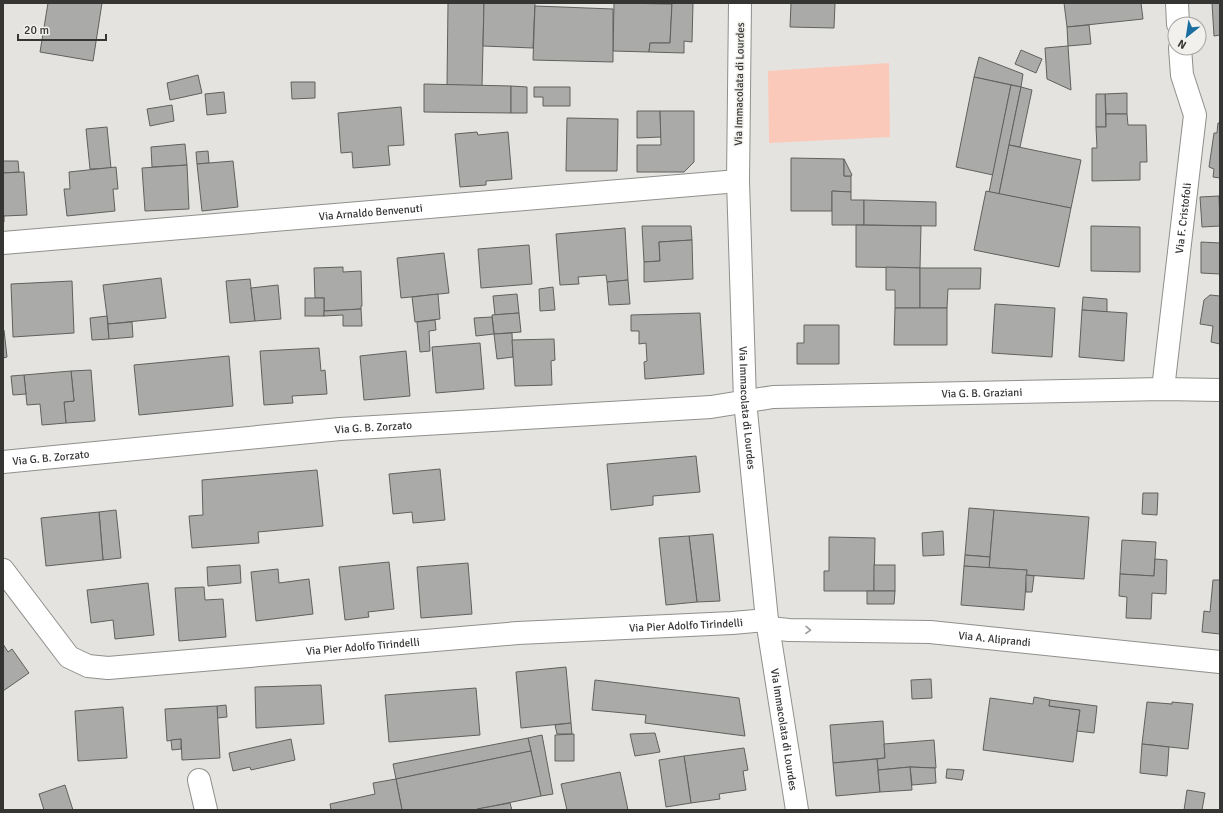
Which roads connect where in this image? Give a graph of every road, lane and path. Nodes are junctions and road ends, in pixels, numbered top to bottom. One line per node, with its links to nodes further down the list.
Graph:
1 (740, 3): 5 (street, Via Immacolata di Lourdes)
2 (1177, 3): 3 (street)
3 (1178, 16)
4 (1181, 56): 7 (street, Via F. Cristofoli)
5 (738, 181): 6 (street, Via Arnaldo Benvenuti); 9 (street, Via Immacolata di Lourdes)
6 (3, 243)
7 (1163, 389): 8 (street, Via G. B. Graziani); 9 (street, Via G. B. Graziani)
8 (1220, 390)
9 (745, 401): 10 (street, Via G. B. Zorzato); 12 (street, Via Immacolata di Lourdes)
10 (3, 462)
11 (3, 570): 12 (street, Via Pier Adolfo Tirindelli)
12 (768, 624): 13 (street, Via A. Aliprandi, one-way to 13); 16 (street, Via Immacolata di Lourdes)
13 (1220, 662)
14 (199, 780): 15 (street)
15 (206, 810)
16 (797, 810)

